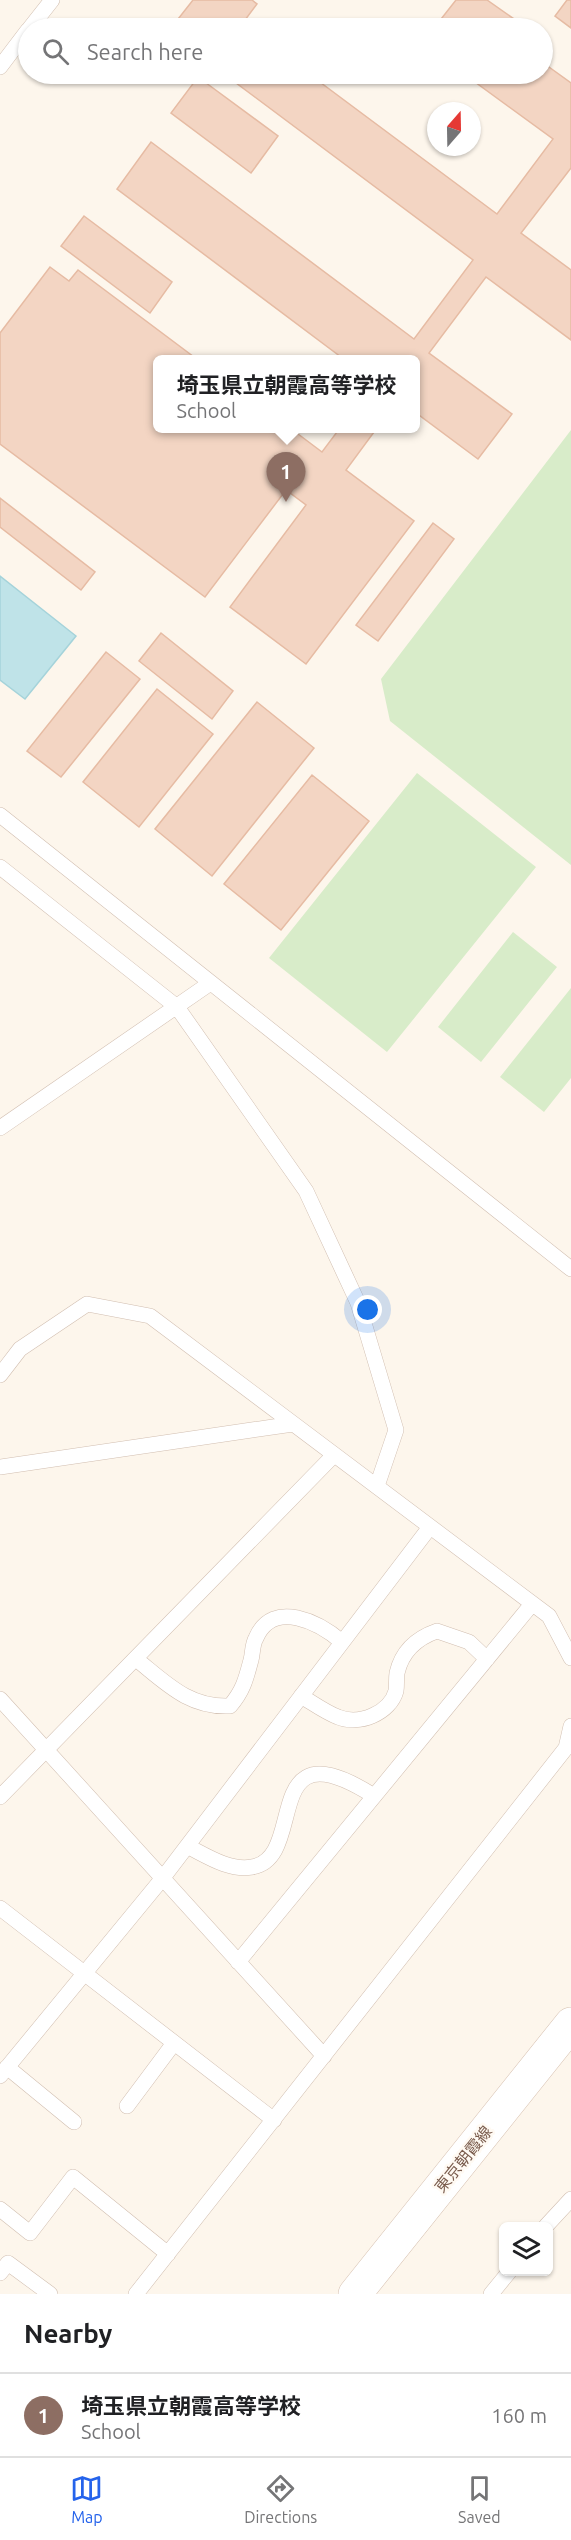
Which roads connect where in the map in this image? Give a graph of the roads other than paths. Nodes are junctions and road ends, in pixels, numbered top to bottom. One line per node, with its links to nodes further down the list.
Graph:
1 (52, 0): 2 (lane)
2 (38, 18)
3 (18, 43): 4 (lane)
4 (0, 67)
5 (0, 815): 7 (lane)
6 (0, 867): 8 (lane)
7 (209, 984): 8 (lane); 10 (lane)
8 (177, 1007): 9 (lane); 15 (lane)
9 (0, 1128)
10 (571, 1269)
11 (0, 1375): 12 (lane)
12 (293, 1424): 13 (lane); 14 (lane)
13 (334, 1455): 15 (lane); 20 (lane)
14 (0, 1467)
15 (377, 1486): 16 (lane)
16 (430, 1527): 17 (lane); 18 (lane)
17 (532, 1604): 19 (lane); 21 (lane)
18 (342, 1642): 20 (lane); 22 (lane)
19 (571, 1658)
20 (136, 1659): 25 (lane)
21 (487, 1659): 22 (lane); 26 (lane)
22 (301, 1696): 28 (lane)
23 (0, 1699): 25 (lane)
24 (571, 1726): 35 (lane)
25 (46, 1750): 27 (lane); 29 (lane)
26 (374, 1796): 28 (lane); 31 (lane)
27 (0, 1797)
28 (187, 1846): 29 (lane)
29 (162, 1879): 31 (lane); 32 (lane)
30 (0, 1908): 32 (lane)
31 (238, 1962): 35 (lane)
32 (82, 1972): 34 (lane); 36 (lane)
33 (571, 2024): 48 (main road, 東京朝霞線)
34 (174, 2043): 37 (lane); 38 (lane)
35 (324, 2056): 38 (lane)
36 (4, 2066): 39 (lane)
37 (127, 2106)
38 (274, 2120): 43 (lane)
39 (75, 2122)
40 (571, 2199): 42 (lane)
41 (0, 2209): 43 (lane)
42 (550, 2222)
43 (168, 2254): 47 (lane)
44 (0, 2273): 46 (lane)
45 (506, 2276): 49 (lane)
46 (50, 2294)
47 (136, 2294)
48 (355, 2294)
49 (491, 2294)

